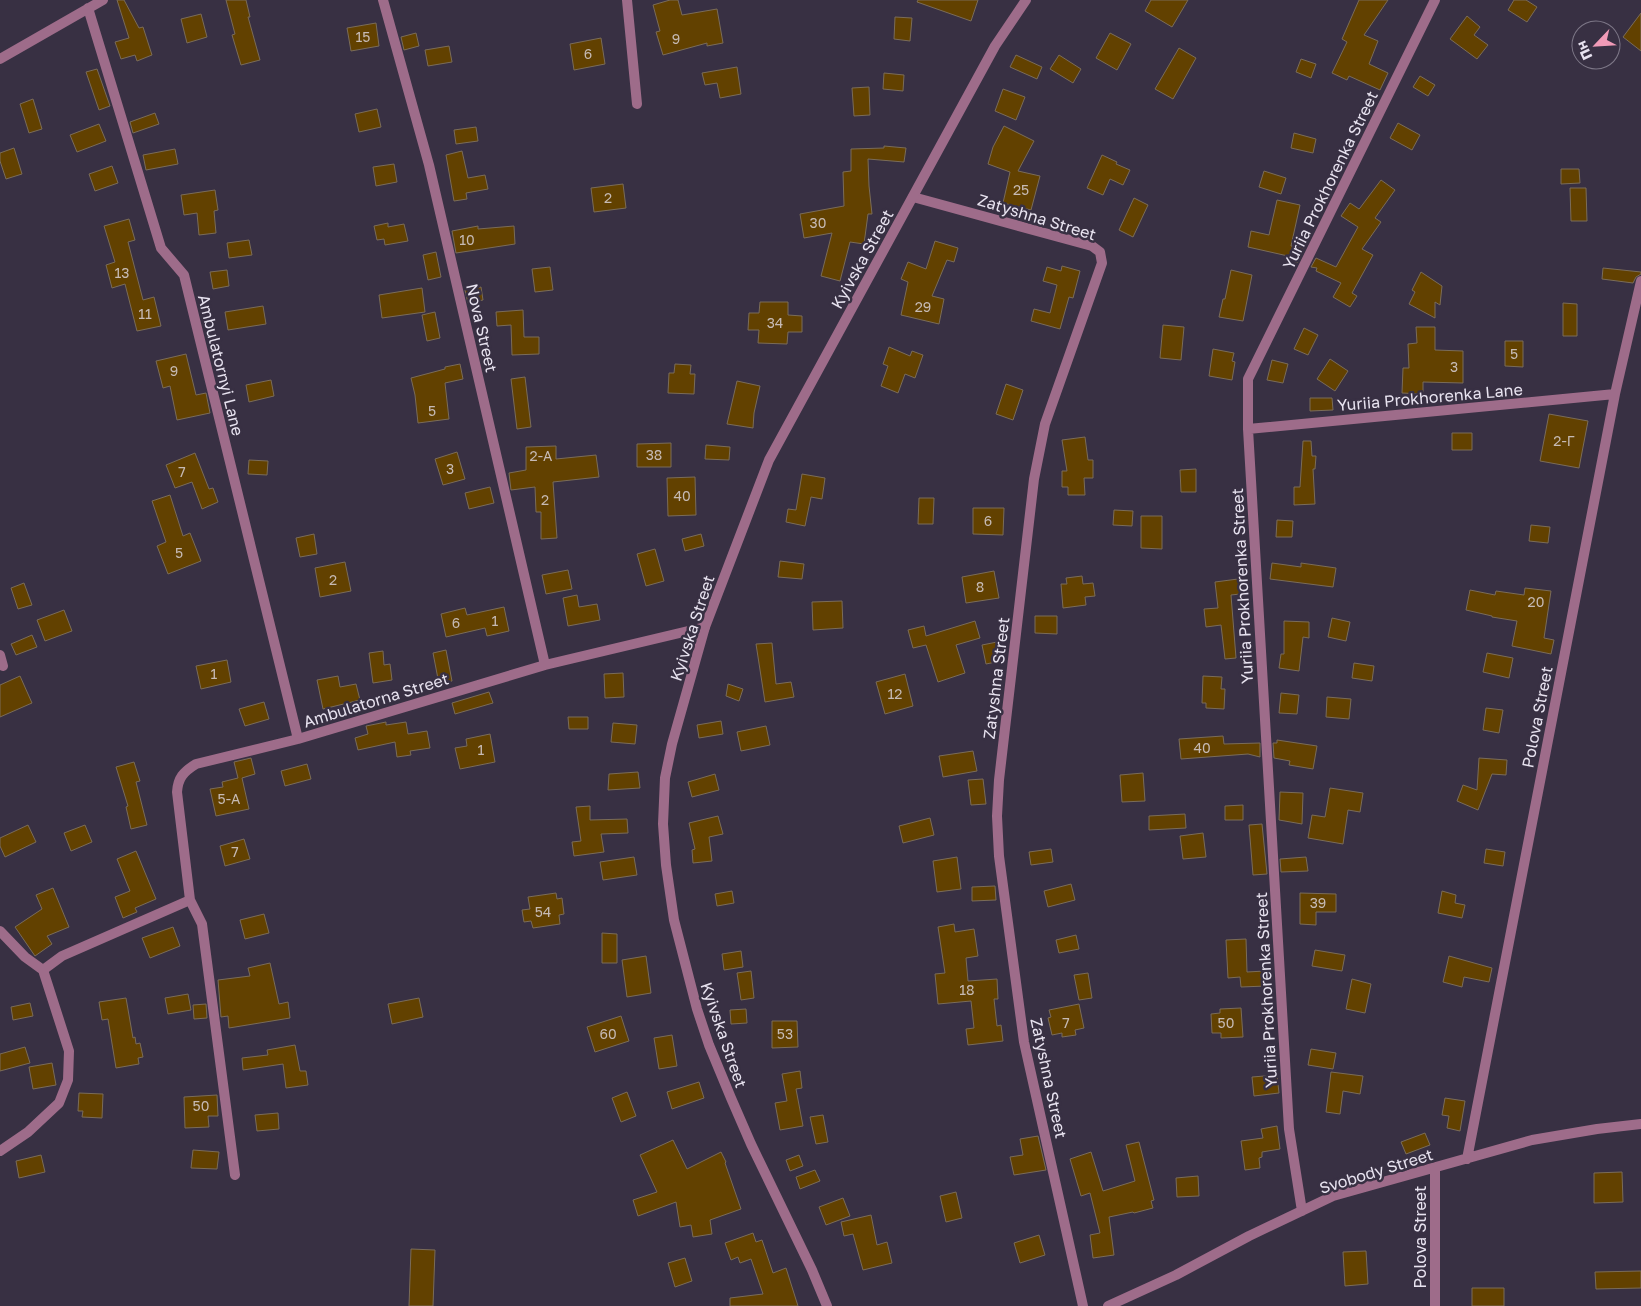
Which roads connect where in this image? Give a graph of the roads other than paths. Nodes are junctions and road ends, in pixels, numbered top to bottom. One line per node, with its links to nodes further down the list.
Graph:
1 (103, 0): 6 (street)
2 (383, 0): 14 (street, Nova Street)
3 (627, 0): 8 (street)
4 (1026, 0): 9 (street, Kyivska Street)
5 (1435, 0): 12 (street, Yuriia Prokhorenka Street)
6 (88, 8): 7 (street); 15 (street, Ambulatornyi Lane)
7 (0, 59)
8 (637, 104)
9 (913, 197): 13 (street, Kyivska Street); 26 (street, Zatyshna Street)
10 (1641, 281): 11 (street, Polova Street)
11 (1614, 394): 12 (street, Yuriia Prokhorenka Lane); 21 (street, Polova Street)
12 (1248, 429): 24 (street, Yuriia Prokhorenka Street)
13 (705, 627): 14 (street, Ambulatorna Street); 25 (street, Kyivska Street)
14 (545, 665): 15 (street, Ambulatorna Street)
15 (298, 739): 16 (street, Ambulatorna Street)
16 (190, 900): 18 (street); 23 (street, Ambulatorna Street)
17 (0, 931): 18 (street)
18 (43, 970): 20 (street)
19 (1641, 1124): 21 (street, Svobody Street)
20 (0, 1151)
21 (1467, 1159): 22 (street, Svobody Street)
22 (1435, 1168): 24 (street, Svobody Street); 28 (street, Polova Street)
23 (235, 1175)
24 (1302, 1211): 27 (street, Svobody Street)
25 (827, 1306)
26 (1084, 1306)
27 (1108, 1306)
28 (1434, 1306)

